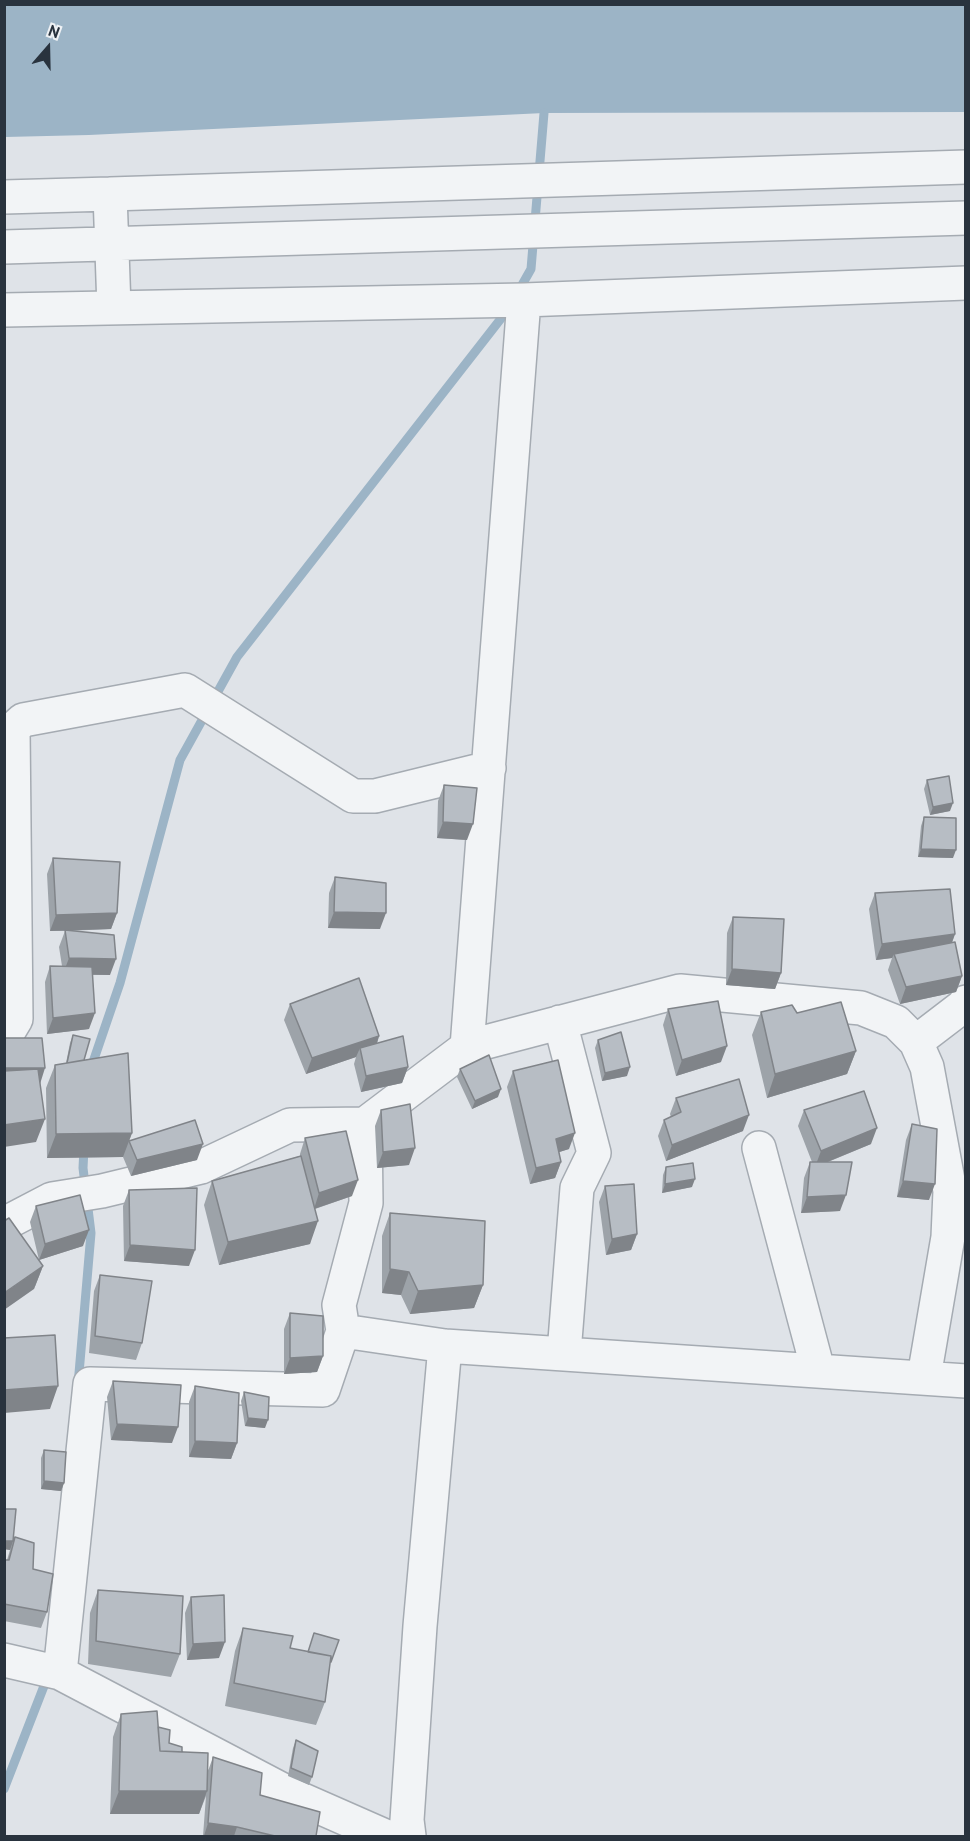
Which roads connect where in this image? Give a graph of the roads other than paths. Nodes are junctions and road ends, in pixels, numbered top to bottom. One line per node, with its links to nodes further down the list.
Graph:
1 (966, 167): 2 (street)
2 (110, 194): 3 (street); 5 (street)
3 (4, 197)
4 (966, 218): 5 (street)
5 (112, 243): 6 (street); 9 (street)
6 (4, 247)
7 (966, 283): 8 (street)
8 (524, 300): 9 (street); 11 (street)
9 (114, 308): 10 (street)
10 (4, 310)
11 (489, 768): 14 (street); 16 (street)
12 (966, 1002): 15 (street)
13 (560, 1022): 15 (street); 16 (street); 22 (street)
14 (4, 1039)
15 (916, 1042): 24 (street)
16 (467, 1047): 17 (street)
17 (365, 1124): 19 (street); 20 (street)
18 (759, 1148): 23 (street)
19 (4, 1224)
20 (343, 1331): 21 (street); 27 (street)
21 (445, 1346): 22 (street); 29 (street)
22 (564, 1353): 23 (street)
23 (818, 1370): 24 (street)
24 (924, 1377): 25 (street)
25 (966, 1381)
26 (4, 1660): 27 (street)
27 (60, 1673): 28 (street)
28 (385, 1836)
29 (409, 1836)

